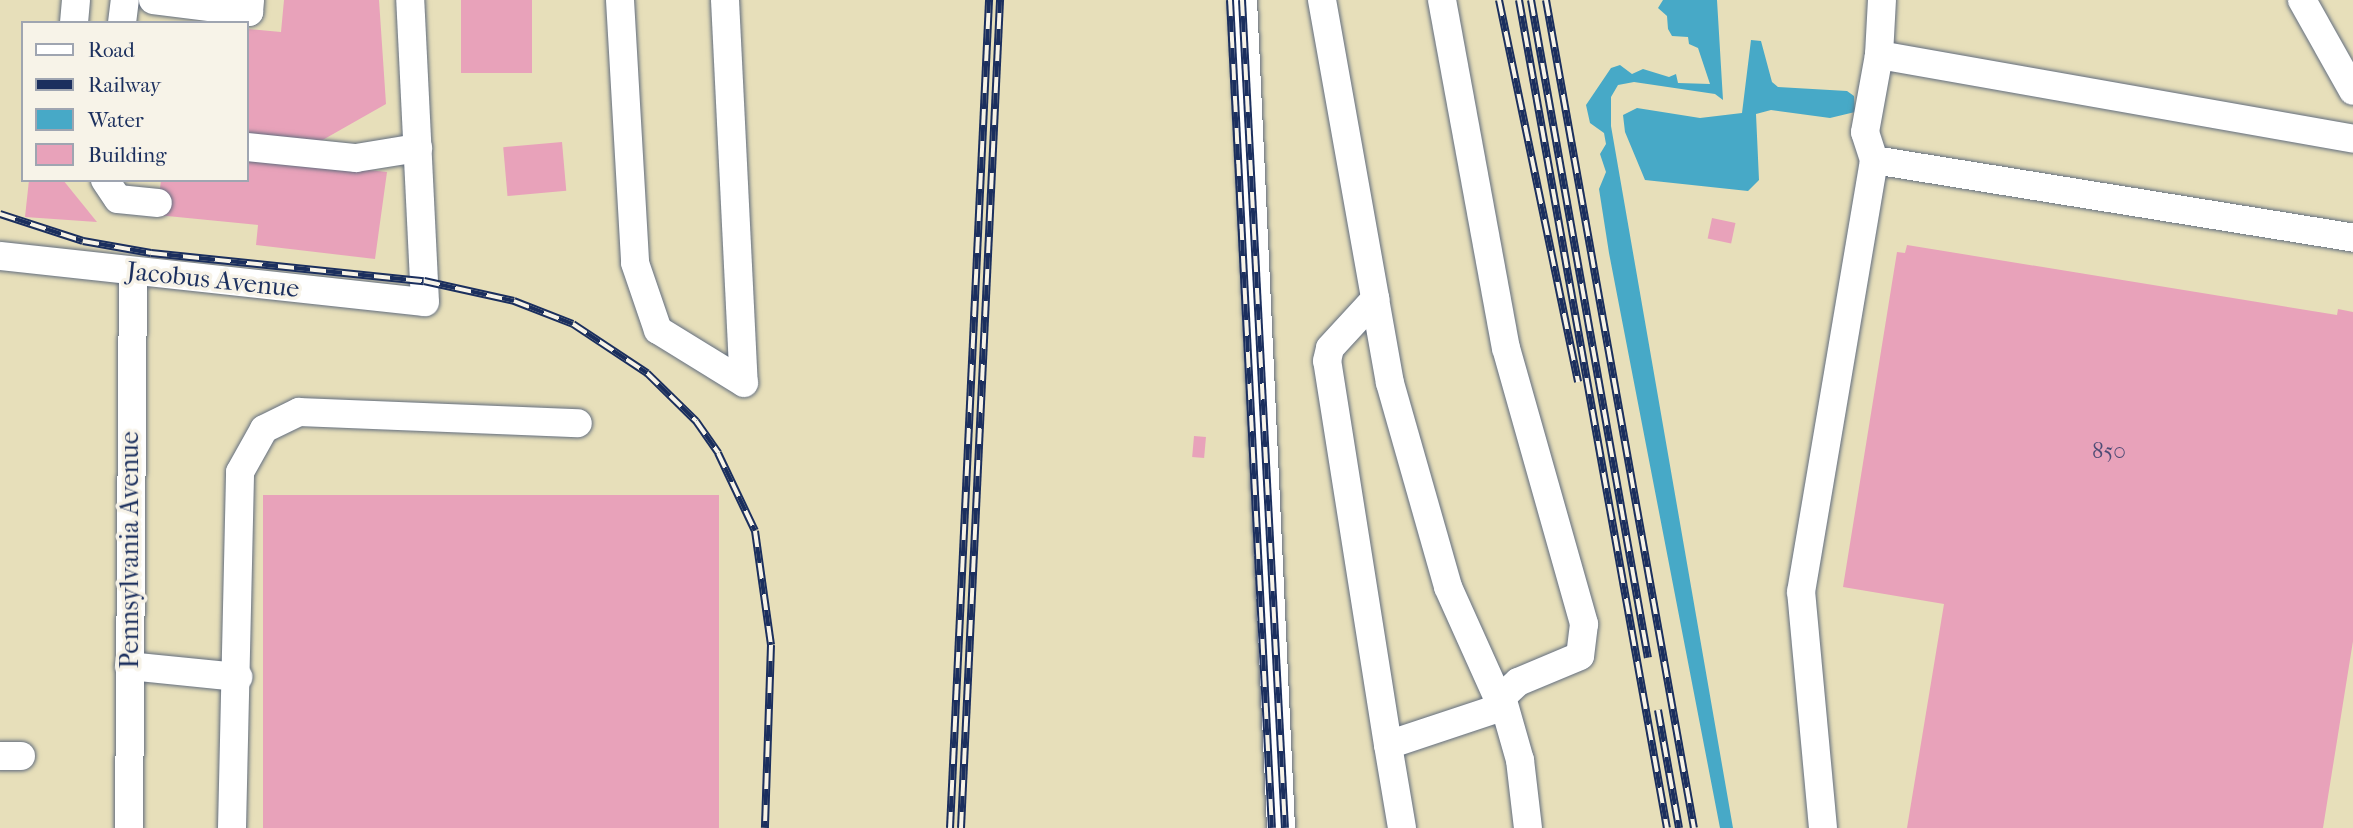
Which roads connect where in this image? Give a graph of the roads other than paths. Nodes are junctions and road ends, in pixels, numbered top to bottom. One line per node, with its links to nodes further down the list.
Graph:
1 (76, 0): 13 (street)
2 (125, 0): 14 (street)
3 (153, 0): 4 (street)
4 (250, 0)
5 (410, 0): 19 (street)
6 (620, 0): 7 (street)
7 (725, 0)
8 (1243, 0): 34 (street)
9 (1322, 0): 26 (street)
10 (1442, 0): 30 (street)
11 (1882, 0): 15 (street)
12 (2302, 0): 16 (street)
13 (74, 21)
14 (122, 21)
15 (1879, 55): 17 (street); 20 (street)
16 (2353, 91)
17 (2353, 139)
18 (248, 147): 19 (street)
19 (418, 148): 25 (street, Jacobus Avenue)
20 (1874, 160): 23 (street); 37 (street)
21 (106, 182): 22 (street)
22 (158, 203)
23 (2353, 238)
24 (0, 256): 25 (street, Jacobus Avenue)
25 (133, 272): 28 (street, Pennsylvania Avenue)
26 (1375, 299): 30 (street); 31 (street)
27 (578, 422): 29 (street)
28 (129, 666): 29 (street); 32 (street, Pennsylvania Avenue)
29 (238, 677): 33 (street)
30 (1502, 707): 31 (street); 36 (street)
31 (1388, 745): 35 (street)
32 (129, 828)
33 (232, 828)
34 (1281, 828)
35 (1402, 828)
36 (1528, 828)
37 (1823, 828)

